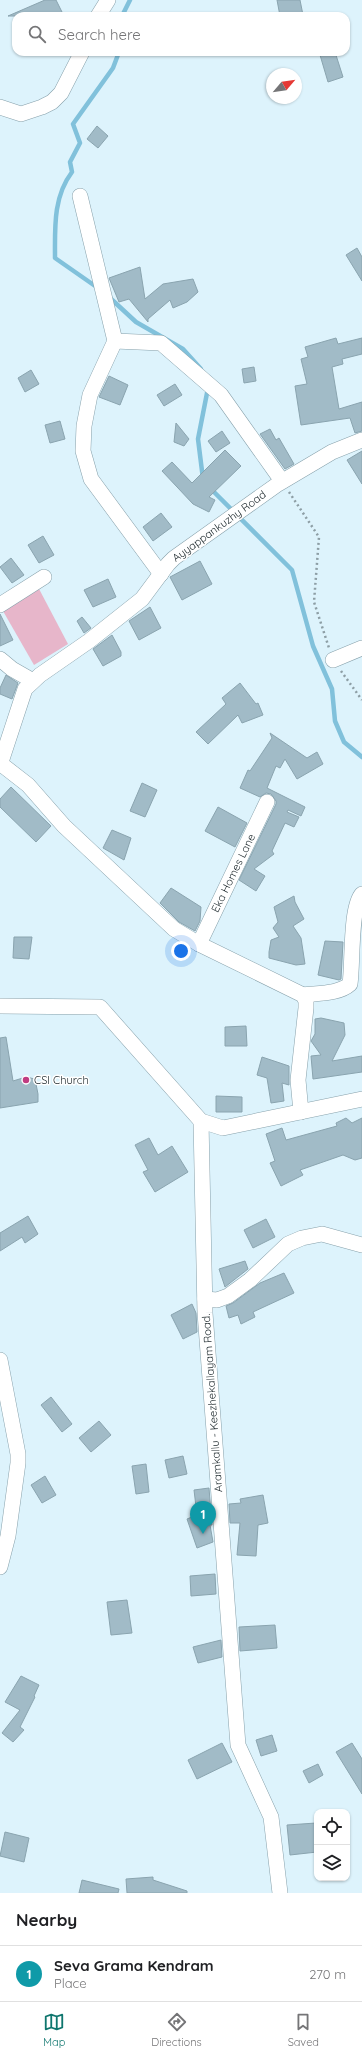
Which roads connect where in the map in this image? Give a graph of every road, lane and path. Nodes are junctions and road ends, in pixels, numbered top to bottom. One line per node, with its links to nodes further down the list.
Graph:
1 (108, 0): 2 (street)
2 (100, 12)
3 (80, 56): 4 (street)
4 (0, 108)
5 (80, 196): 6 (street)
6 (114, 341): 8 (street); 9 (street)
7 (362, 440): 8 (street, Ayyappankuzhy Road)
8 (280, 483): 9 (street, Ayyappankuzhy Road); 12 (path)
9 (161, 574): 16 (street, Ayyappankuzhy Road)
10 (44, 577): 11 (street)
11 (0, 605)
12 (315, 610)
13 (362, 648): 15 (street)
14 (0, 659): 16 (street)
15 (333, 660)
16 (33, 681): 17 (street, Ayyappankuzhy Road)
17 (0, 764): 20 (street)
18 (267, 802): 20 (street, Eka Homes Lane)
19 (362, 894): 21 (street)
20 (199, 944): 21 (street)
21 (303, 995): 24 (street)
22 (0, 1006): 25 (street)
23 (362, 1099): 24 (street)
24 (301, 1112): 25 (street)
25 (200, 1121): 27 (street, Aramkallu - Keezhekallayam Road.)
26 (362, 1245): 27 (street)
27 (205, 1299): 30 (street, Aramkallu - Keezhekallayam Road.)
28 (0, 1360): 29 (street)
29 (0, 1567)
30 (280, 1893)

